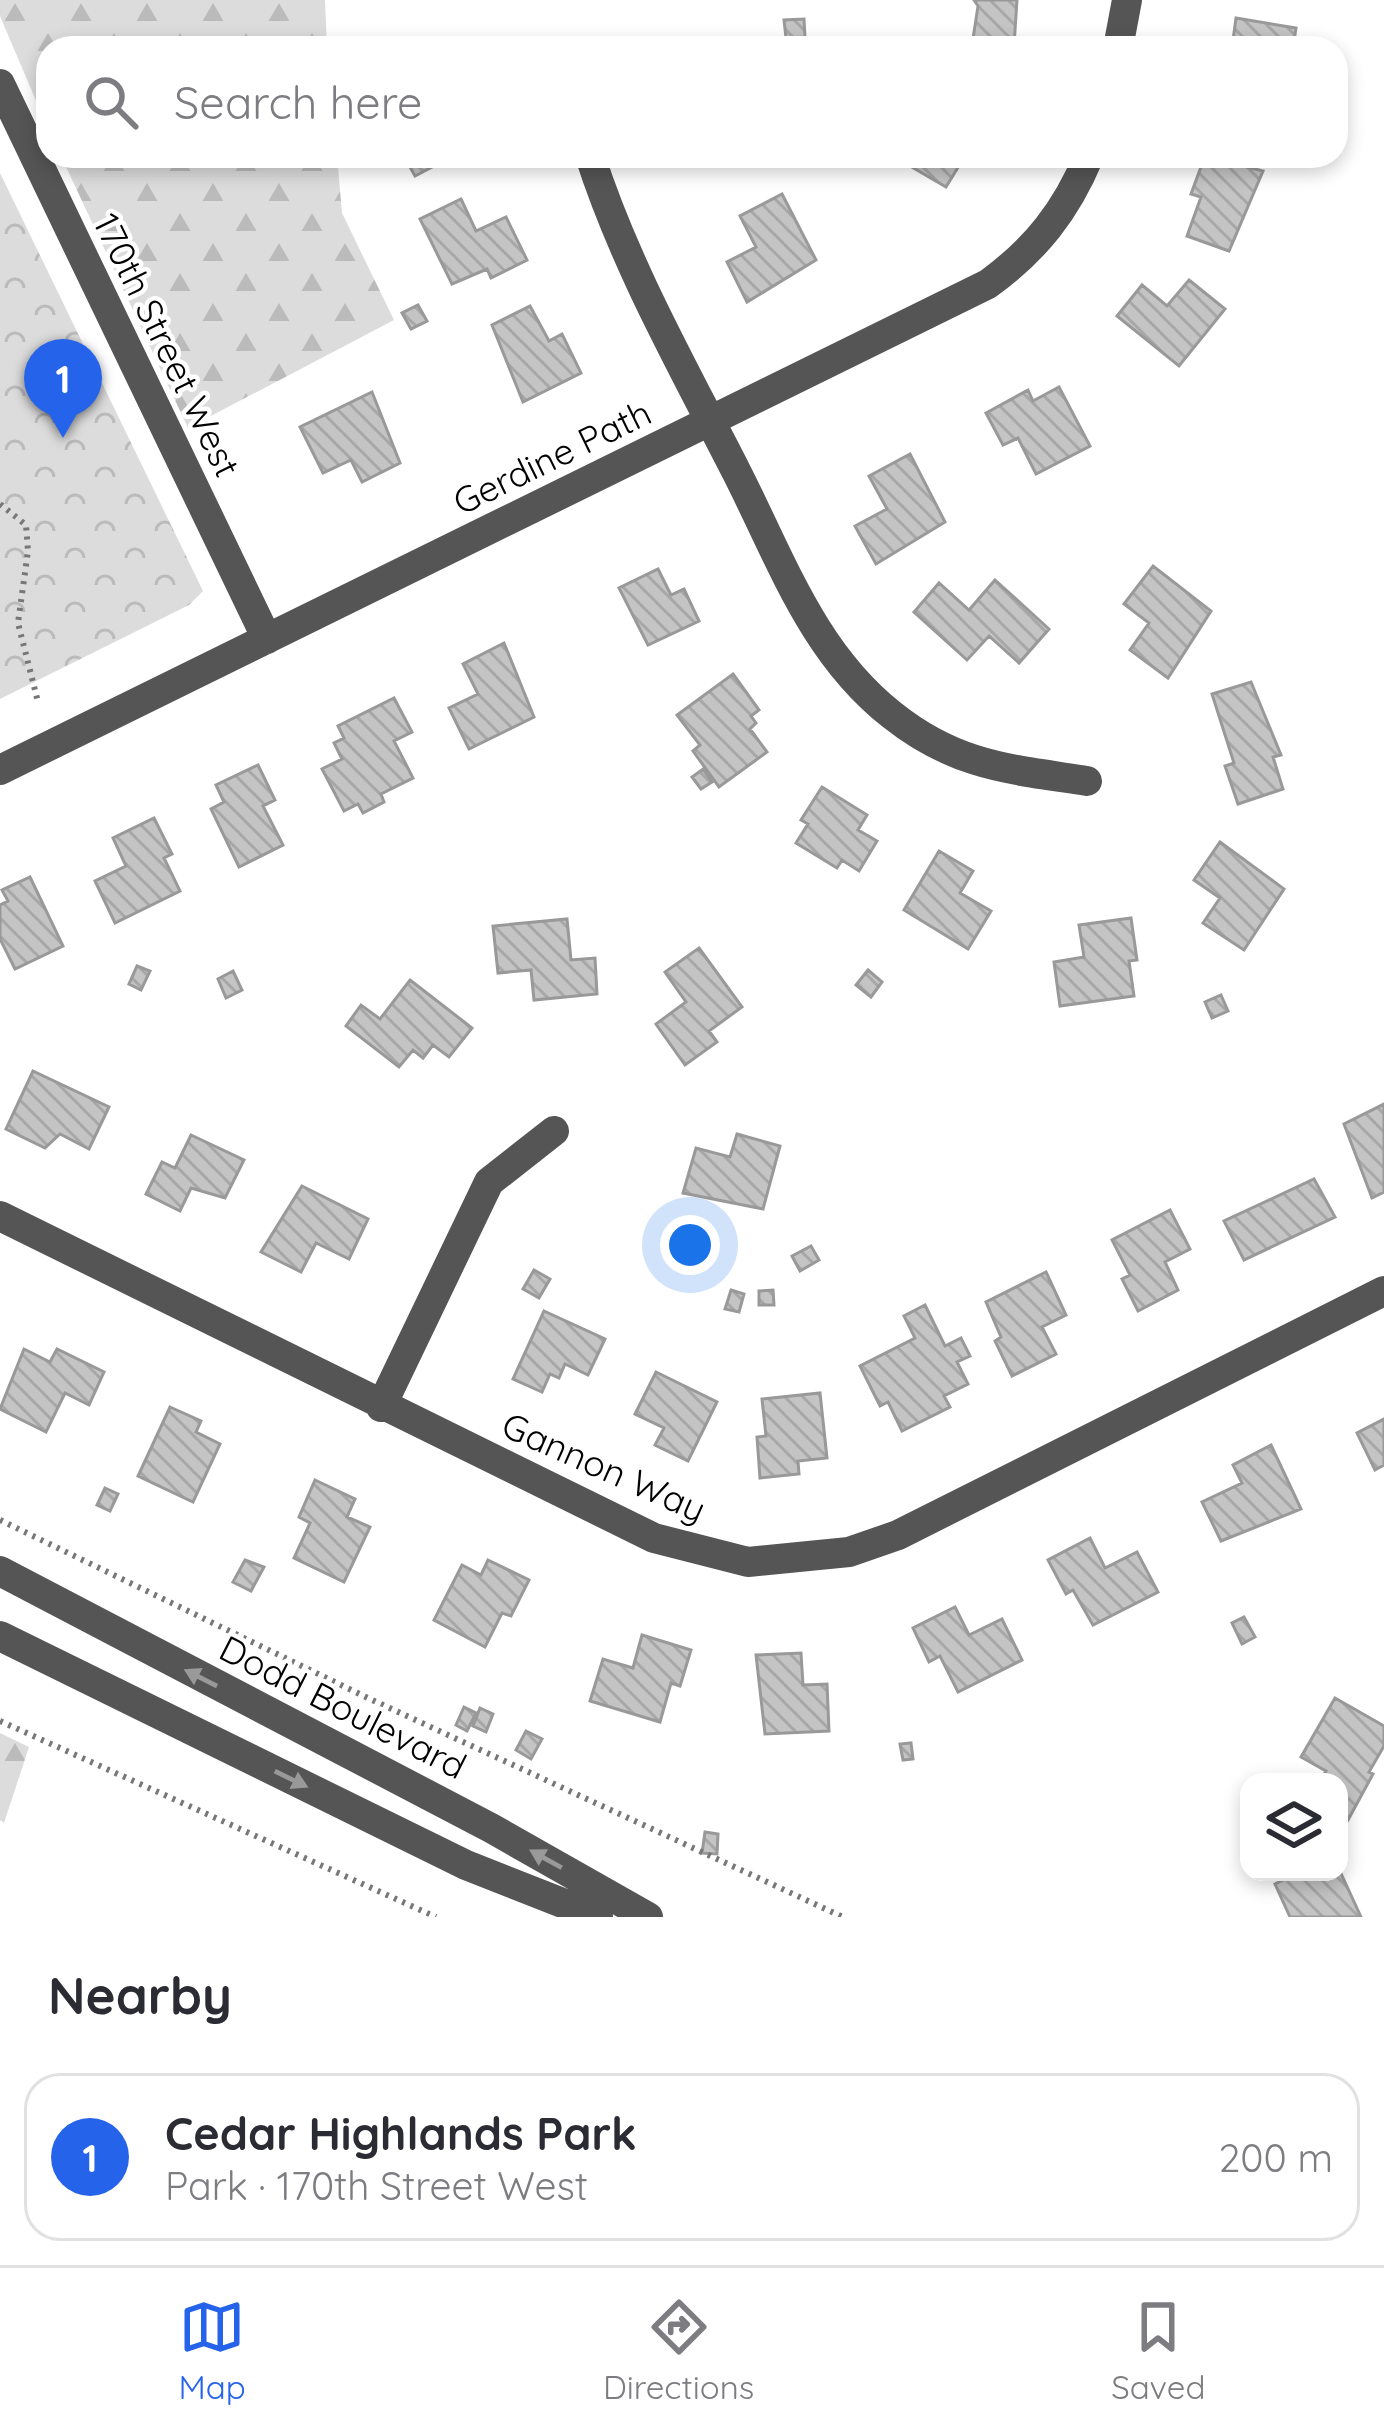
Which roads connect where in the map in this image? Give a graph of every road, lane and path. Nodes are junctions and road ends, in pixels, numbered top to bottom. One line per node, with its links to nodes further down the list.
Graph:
1 (1127, 0): 2 (street)
2 (1120, 36)
3 (0, 83): 4 (street, 170th Street West)
4 (36, 158)
5 (41, 168): 10 (street, 170th Street West)
6 (594, 168): 8 (street)
7 (1083, 168): 8 (street, Gerdine Path)
8 (711, 423): 10 (street, Gerdine Path); 13 (street)
9 (0, 504): 11 (path)
10 (267, 639): 12 (street, Gerdine Path)
11 (38, 702)
12 (0, 770)
13 (1087, 781)
14 (554, 1131): 17 (street)
15 (0, 1216): 17 (street, Gannon Way)
16 (1384, 1291): 17 (street, Gannon Way)
17 (382, 1407)
18 (0, 1520): 25 (path)
19 (0, 1571): 24 (street, Dodd Boulevard, one-way to 19)
20 (0, 1636): 23 (street, one-way to 23)
21 (0, 1721): 22 (path)
22 (436, 1917)
23 (598, 1917)
24 (648, 1917)
25 (843, 1917)

